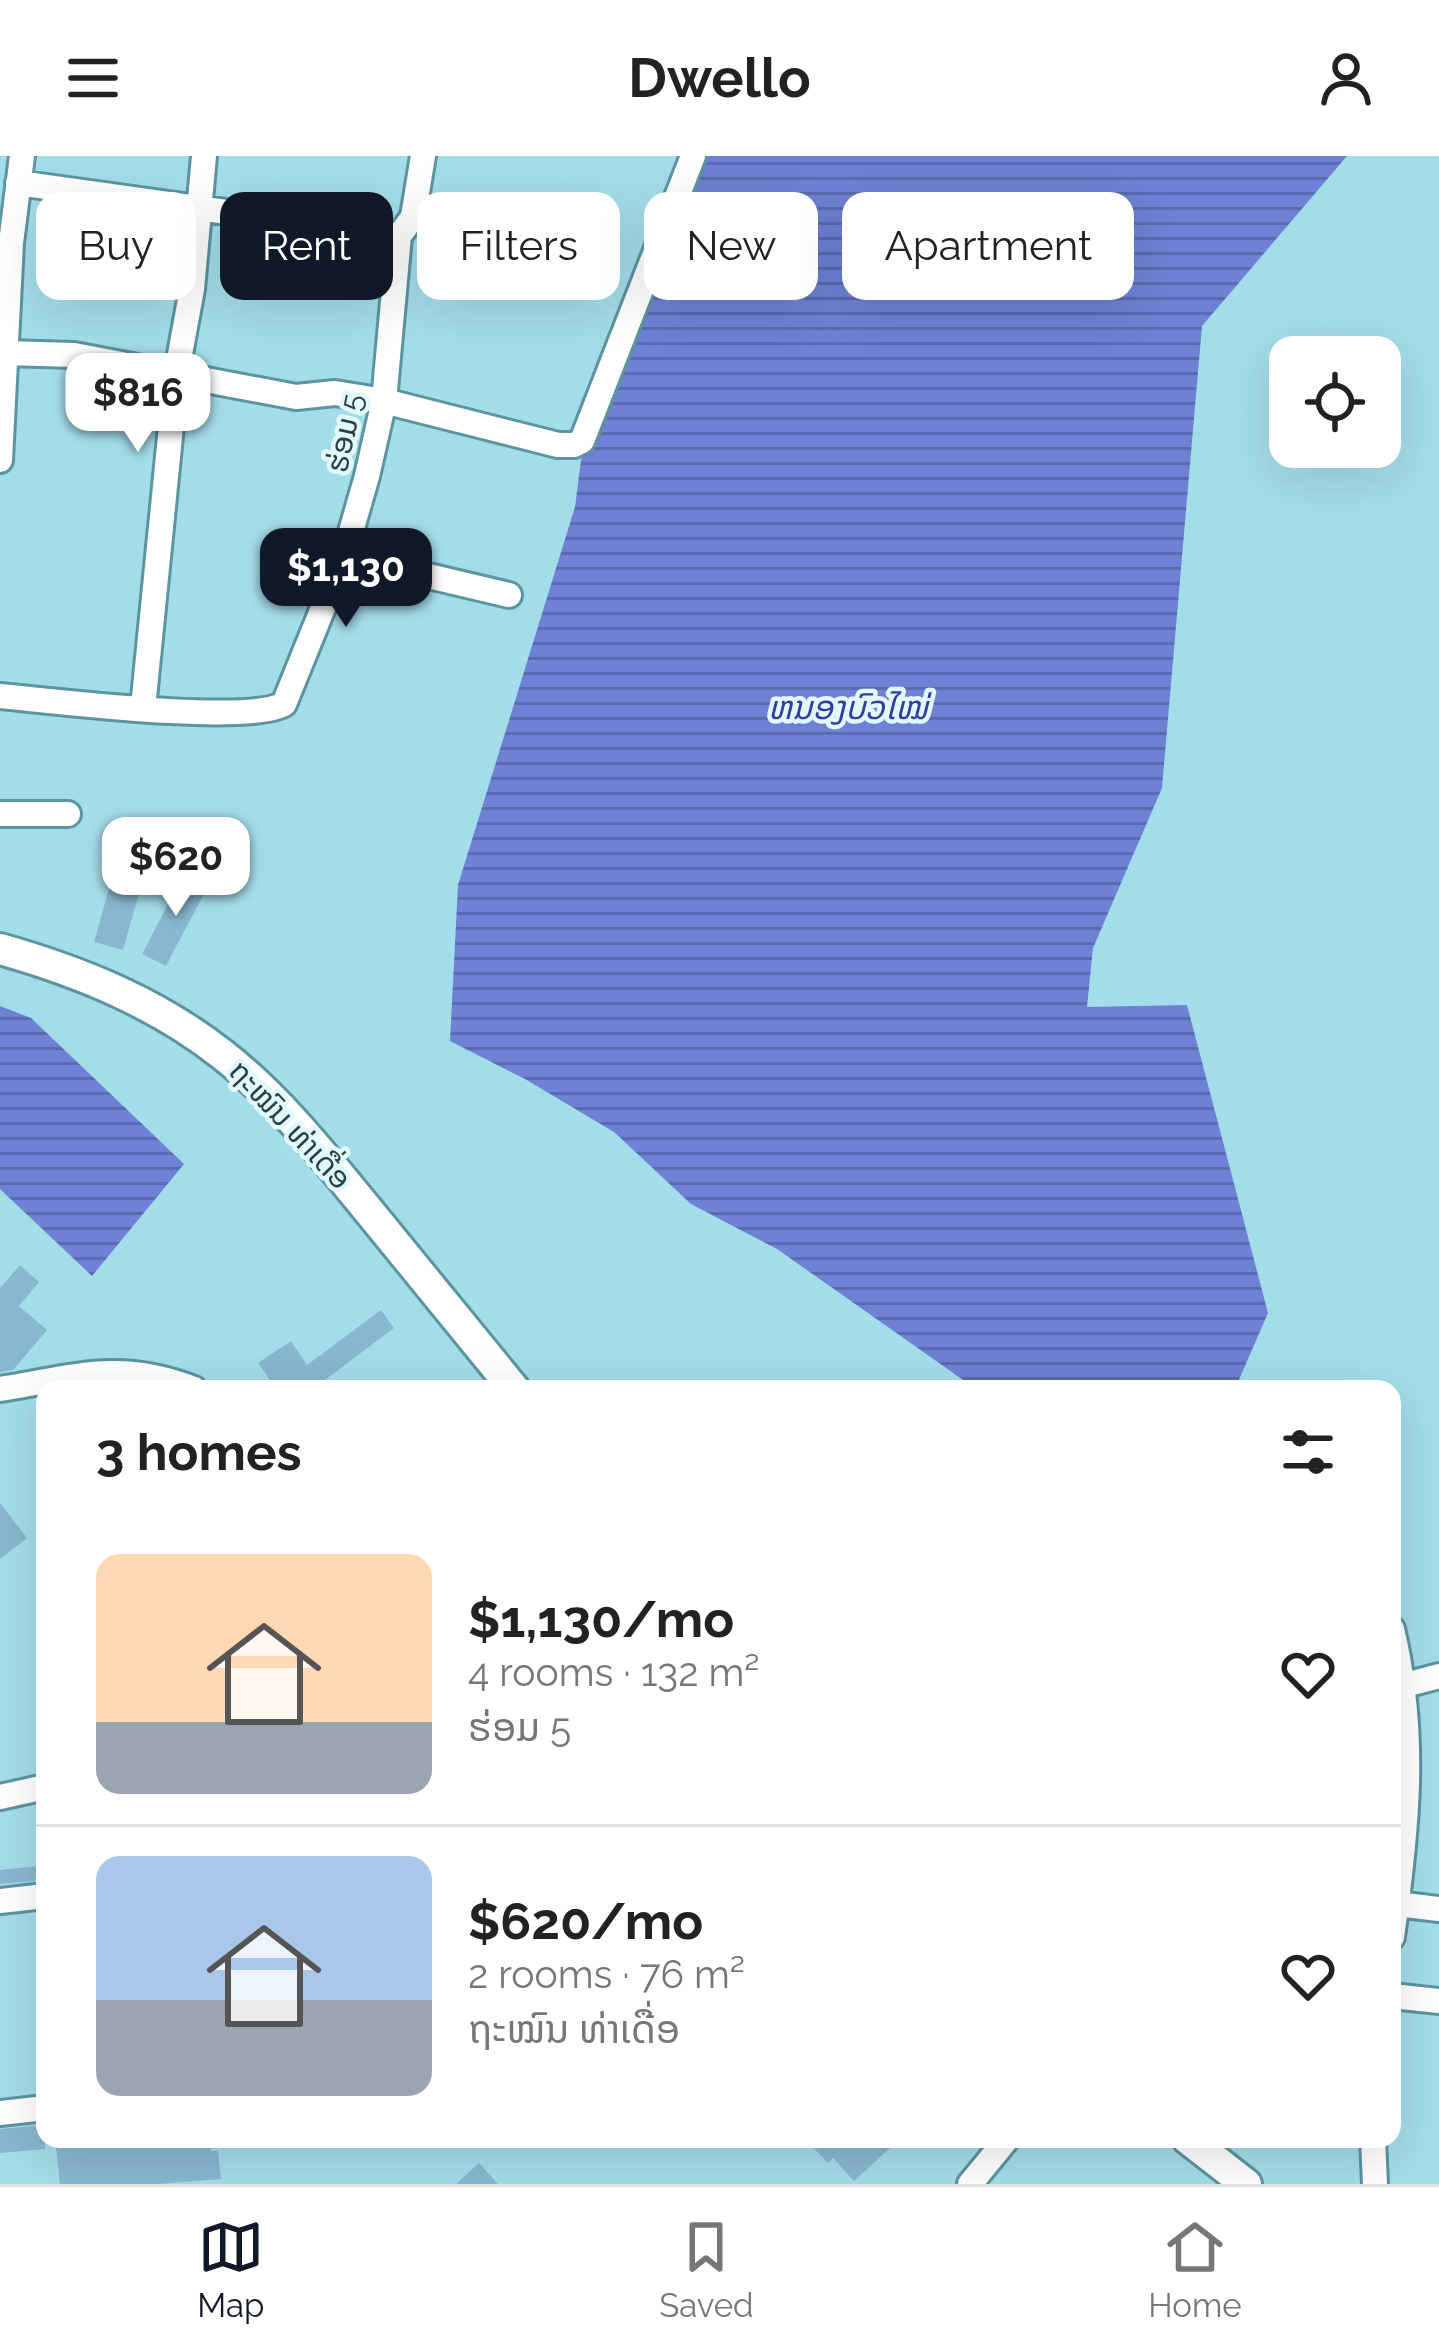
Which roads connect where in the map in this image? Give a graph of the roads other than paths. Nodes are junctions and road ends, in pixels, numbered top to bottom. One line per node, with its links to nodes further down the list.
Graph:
1 (22, 156): 5 (street)
2 (204, 156): 6 (street)
3 (423, 156): 8 (street, ຮ່ອມ 5)
4 (693, 156): 11 (street)
5 (18, 184): 6 (street); 7 (street)
6 (198, 208): 8 (street); 10 (street)
7 (6, 224): 9 (street)
8 (399, 236): 11 (street, ຮ່ອມ 5)
9 (5, 352): 10 (street); 12 (street)
10 (176, 376): 11 (street); 17 (street)
11 (384, 400): 14 (street, ຮ່ອມ 5)
12 (1, 419): 13 (street)
13 (0, 460)
14 (344, 556): 15 (street); 17 (street, ຮ່ອມ 5)
15 (509, 595)
16 (0, 697): 17 (street, ຮ່ອມ 5)
17 (143, 708)
18 (0, 814): 19 (street)
19 (68, 814)
20 (0, 949): 23 (main road, ຖະໝົນ ທ່າເດື່ອ)
21 (68, 1380): 22 (street)
22 (170, 1380)
23 (507, 1380)
24 (36, 1385): 25 (street)
25 (0, 1390)
26 (1401, 1668): 28 (street)
27 (1439, 1676): 28 (street)
28 (1405, 1685): 29 (street)
29 (1401, 1764)
30 (36, 1788): 31 (street)
31 (0, 1797)
32 (36, 1897): 33 (street)
33 (0, 1901)
34 (1401, 1905): 35 (street)
35 (1439, 1909)
36 (1401, 1997): 37 (street)
37 (1439, 2000)
38 (36, 2109): 39 (street)
39 (0, 2113)
40 (1000, 2148): 44 (street)
41 (1197, 2148): 43 (main road)
42 (1373, 2148): 45 (street)
43 (1230, 2179)
44 (970, 2184)
45 (1375, 2184)

